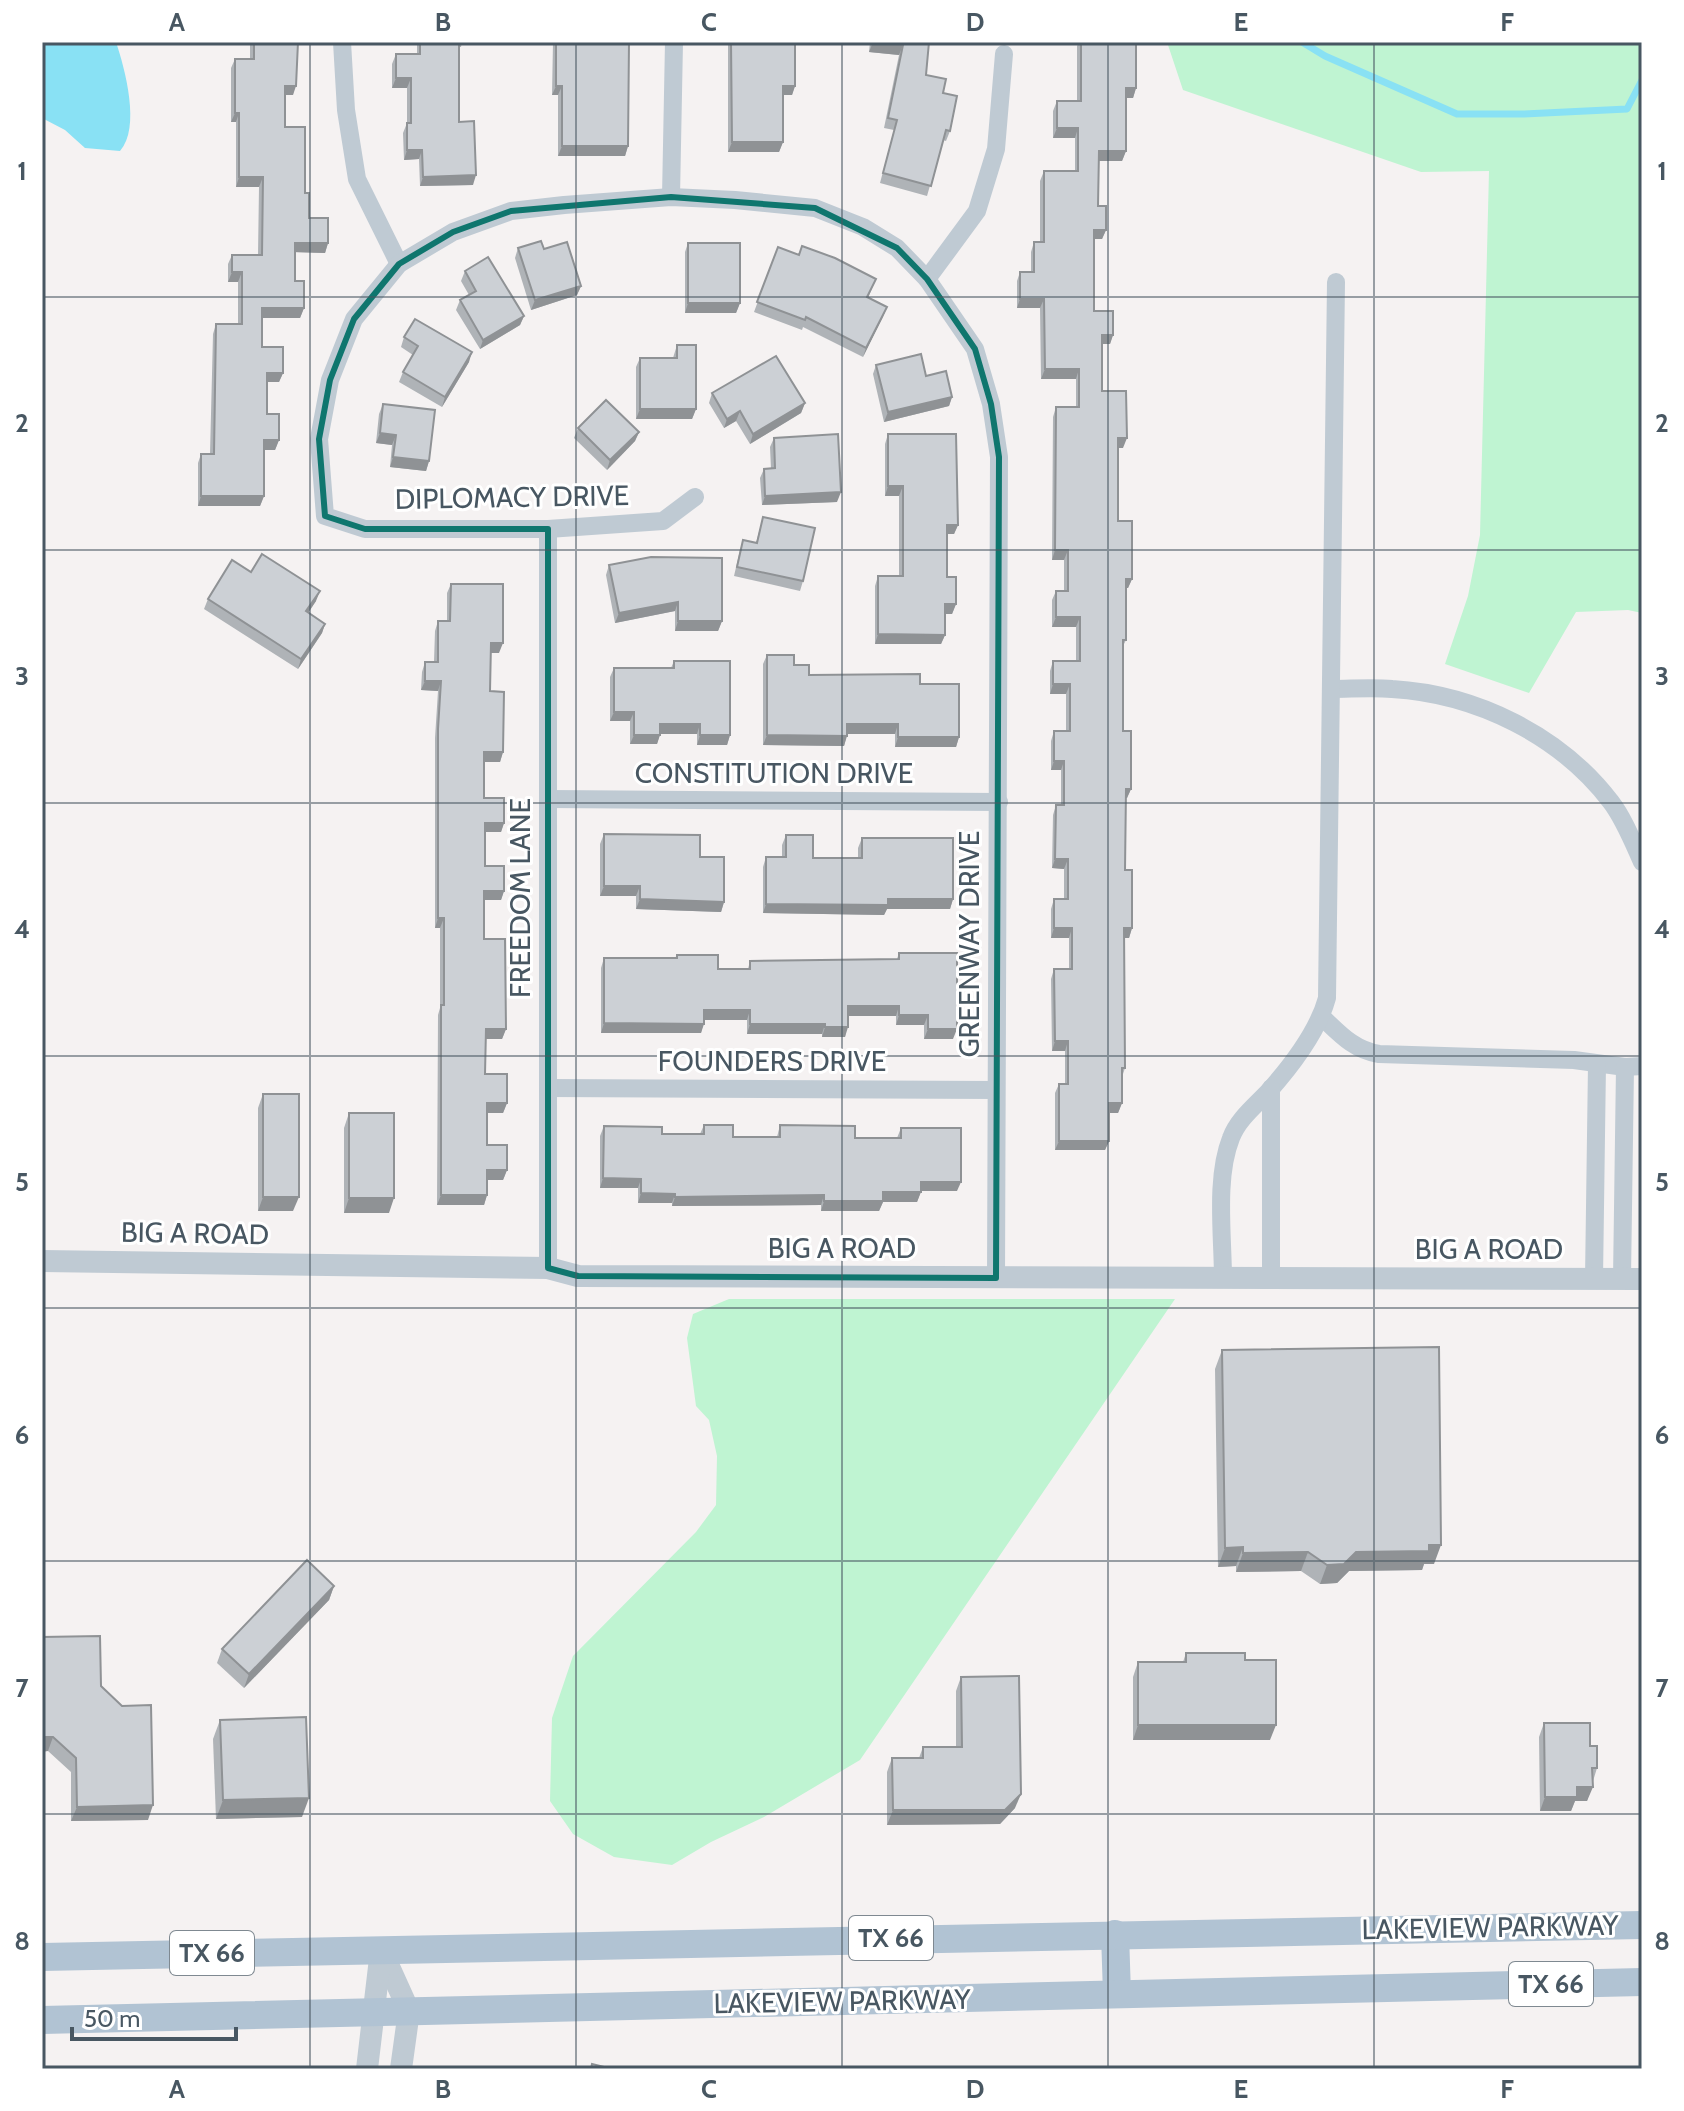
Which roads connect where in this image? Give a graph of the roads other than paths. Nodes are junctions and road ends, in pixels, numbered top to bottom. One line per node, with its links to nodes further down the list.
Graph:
1 (342, 42): 5 (street)
2 (674, 42): 4 (street)
3 (1004, 54): 6 (street)
4 (671, 197): 5 (street, GREENWAY DRIVE); 6 (street, GREENWAY DRIVE)
5 (399, 264): 9 (street, DIPLOMACY DRIVE)
6 (927, 279): 12 (street, GREENWAY DRIVE)
7 (1336, 282): 10 (street)
8 (695, 497): 9 (street, DIPLOMACY DRIVE)
9 (548, 529): 11 (street, FREEDOM LANE)
10 (1331, 689): 13 (street); 14 (street)
11 (548, 799): 12 (street, CONSTITUTION DRIVE); 17 (street, FREEDOM LANE)
12 (999, 802): 19 (street, GREENWAY DRIVE)
13 (1642, 862)
14 (1322, 1017): 15 (street); 18 (street)
15 (1597, 1064): 16 (street); 25 (street)
16 (1634, 1066): 26 (street)
17 (548, 1088): 19 (street, FOUNDERS DRIVE); 21 (street, FREEDOM LANE)
18 (1271, 1088): 23 (street); 24 (street)
19 (996, 1090): 22 (street, GREENWAY DRIVE)
20 (42, 1261): 21 (street, BIG A ROAD)
21 (548, 1268): 22 (street, BIG A ROAD)
22 (996, 1278): 23 (street, BIG A ROAD)
23 (1223, 1279): 24 (street, BIG A ROAD)
24 (1271, 1279): 25 (street, BIG A ROAD)
25 (1594, 1279): 26 (street, BIG A ROAD)
26 (1632, 1279)
27 (1642, 1925): 28 (main road, LAKEVIEW PARKWAY / TX 66)
28 (1115, 1934): 29 (main road, LAKEVIEW PARKWAY / TX 66); 32 (main road)
29 (381, 1949): 30 (main road, LAKEVIEW PARKWAY / TX 66); 33 (street); 34 (street)
30 (42, 1957)
31 (1642, 1982): 32 (main road, LAKEVIEW PARKWAY / TX 66)
32 (1117, 1994): 33 (main road, LAKEVIEW PARKWAY / TX 66)
33 (409, 2011): 34 (main road, LAKEVIEW PARKWAY / TX 66); 37 (street)
34 (374, 2012): 35 (main road, LAKEVIEW PARKWAY / TX 66); 36 (street)
35 (42, 2020)
36 (367, 2069)
37 (401, 2069)

